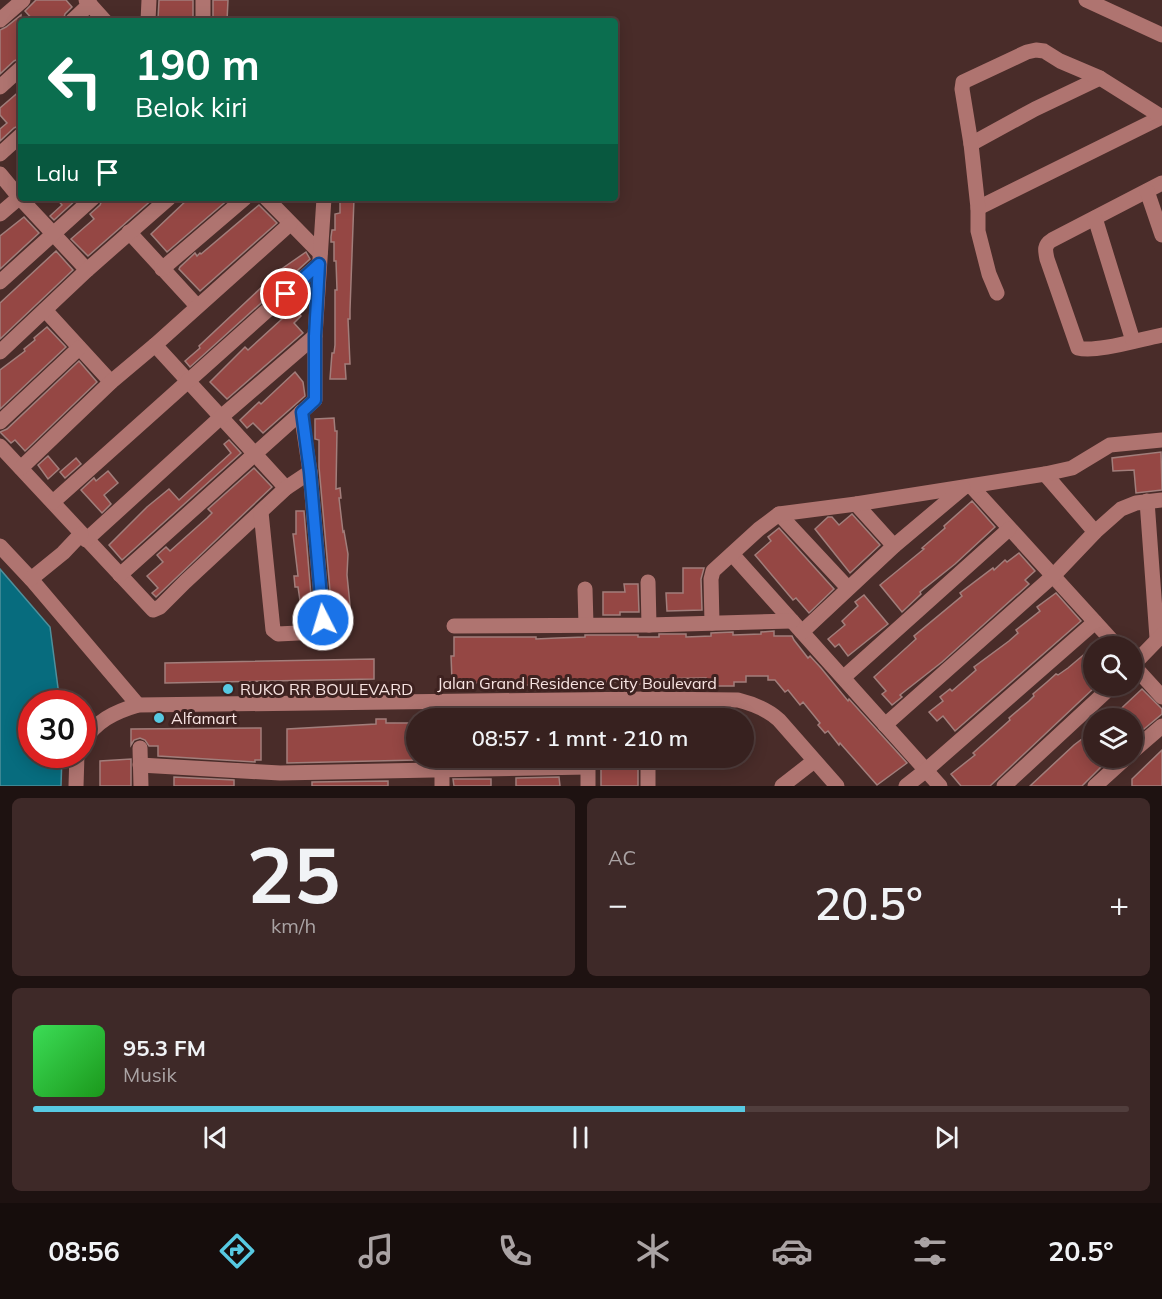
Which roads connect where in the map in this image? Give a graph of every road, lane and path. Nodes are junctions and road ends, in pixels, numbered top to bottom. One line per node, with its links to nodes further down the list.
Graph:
1 (22, 0): 10 (street)
2 (150, 0): 8 (street)
3 (204, 0): 9 (street)
4 (1086, 0): 11 (street)
5 (88, 2): 6 (street); 7 (street)
6 (75, 18)
7 (102, 18)
8 (148, 18)
9 (203, 18)
10 (0, 20)
11 (1162, 35)
12 (18, 71): 14 (street)
13 (1100, 78): 16 (street); 16 (street); 29 (street)
14 (0, 87)
15 (18, 138): 17 (street)
16 (971, 144): 29 (street)
17 (0, 154)
18 (0, 174): 21 (street)
19 (1162, 183): 20 (street)
20 (1147, 191): 31 (street); 35 (street)
21 (18, 194)
22 (18, 198): 30 (street)
23 (24, 201): 34 (street)
24 (90, 201): 34 (street)
25 (165, 201): 33 (street)
26 (241, 201): 37 (street)
27 (269, 201): 32 (street)
28 (324, 201): 36 (street)
29 (978, 208): 40 (street)
30 (0, 214)
31 (1095, 218): 45 (street); 45 (street)
32 (290, 224): 36 (street); 41 (street)
33 (129, 232): 37 (street); 38 (street)
34 (53, 233): 38 (street); 39 (street)
35 (1162, 235)
36 (320, 259): 44 (street); 49 (street)
37 (162, 268): 41 (street)
38 (87, 270): 42 (street)
39 (0, 282)
40 (997, 293)
41 (197, 306): 46 (street)
42 (45, 310): 47 (street); 48 (street)
43 (1162, 335): 45 (street)
44 (315, 336): 51 (street); 52 (street)
45 (1133, 341)
46 (156, 345): 49 (street); 50 (street)
47 (79, 348): 50 (street); 53 (street)
48 (0, 352)
49 (187, 381): 52 (street); 63 (street)
50 (111, 382): 57 (street)
51 (302, 412): 56 (street); 58 (street)
52 (221, 417): 56 (street); 69 (street)
53 (0, 422)
54 (1162, 440): 59 (street)
55 (0, 446): 57 (street)
56 (254, 453): 61 (street); 74 (street)
57 (21, 468): 63 (street)
58 (310, 472): 61 (street); 65 (street)
59 (1045, 474): 60 (street); 68 (street)
60 (968, 487): 64 (street); 67 (street); 71 (street)
61 (286, 488): 65 (street)
62 (1154, 501): 68 (street); 73 (street)
63 (53, 502): 69 (street)
64 (856, 504): 66 (street); 71 (street)
65 (261, 512): 74 (street)
66 (779, 514): 72 (street); 78 (street)
67 (1010, 529): 75 (street); 90 (street)
68 (1095, 532): 75 (street)
69 (83, 537): 74 (street); 76 (street)
70 (0, 546): 76 (street)
71 (894, 546): 78 (street)
72 (732, 554): 81 (street); 85 (street)
73 (1157, 565): 87 (street)
74 (120, 575)
75 (1054, 575): 80 (street); 96 (street)
76 (31, 579): 94 (street)
77 (648, 582): 83 (street)
78 (848, 588): 85 (street)
79 (585, 589): 82 (street)
80 (1095, 622): 86 (street); 109 (street)
81 (712, 623): 83 (street); 85 (street)
82 (586, 625): 83 (street); 84 (street)
83 (649, 625)
84 (454, 626)
85 (797, 627): 90 (street)
86 (1108, 636)
87 (1160, 637): 88 (street)
88 (1143, 655)
89 (1143, 676): 92 (street)
90 (844, 677): 96 (street)
91 (1101, 696): 120 (street)
92 (1162, 697)
93 (647, 699): 94 (street, Jalan Grand Residence City Boulevard); 95 (street); 101 (street, Jalan Grand Residence City Boulevard)
94 (138, 705): 97 (street, Jalan Grand Residence City Boulevard)
95 (647, 708)
96 (885, 724): 109 (street)
97 (96, 726)
98 (1162, 726): 99 (street)
99 (1143, 742)
100 (140, 748): 102 (street)
101 (814, 760): 116 (street); 117 (street, Jalan Grand Residence City Boulevard)
102 (140, 765): 110 (street); 112 (street)
103 (77, 768): 111 (street)
104 (463, 768): 108 (street)
105 (588, 768): 114 (street)
106 (648, 768): 115 (street)
107 (1115, 768): 121 (street)
108 (442, 769): 110 (street); 113 (street)
109 (925, 771): 118 (street); 119 (street)
110 (280, 779)
111 (76, 786)
112 (141, 786)
113 (442, 786)
114 (588, 786)
115 (648, 786)
116 (782, 786)
117 (837, 786)
118 (906, 786)
119 (940, 786)
120 (1004, 786)
121 (1095, 786)

